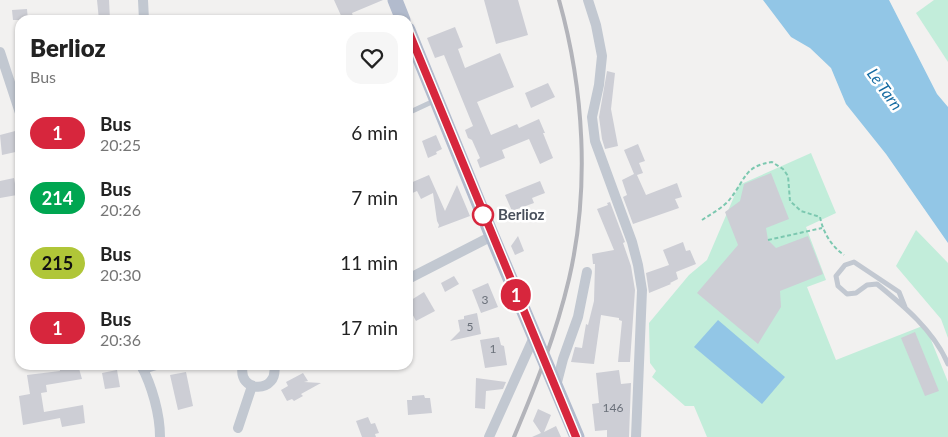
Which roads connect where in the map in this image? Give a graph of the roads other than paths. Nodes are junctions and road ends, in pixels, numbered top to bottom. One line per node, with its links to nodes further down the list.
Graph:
1 (143, 0): 4 (street)
2 (395, 0): 5 (main road)
3 (588, 0): 26 (street)
4 (144, 15)
5 (401, 15)
6 (413, 42): 9 (main road)
7 (0, 52): 8 (street)
8 (15, 98)
9 (436, 100): 10 (lane); 11 (main road)
10 (413, 111)
11 (492, 236): 13 (street); 15 (main road)
12 (587, 272): 21 (street)
13 (413, 276)
14 (905, 307): 14 (lane); 16 (lane)
15 (534, 337): 21 (main road); 24 (street)
16 (948, 364)
17 (143, 370): 23 (street)
18 (242, 370): 20 (street)
19 (275, 370): 20 (street)
20 (252, 386): 22 (street)
21 (556, 387): 25 (main road)
22 (238, 428)
23 (160, 437)
24 (489, 437)
25 (576, 437)
26 (636, 437)

